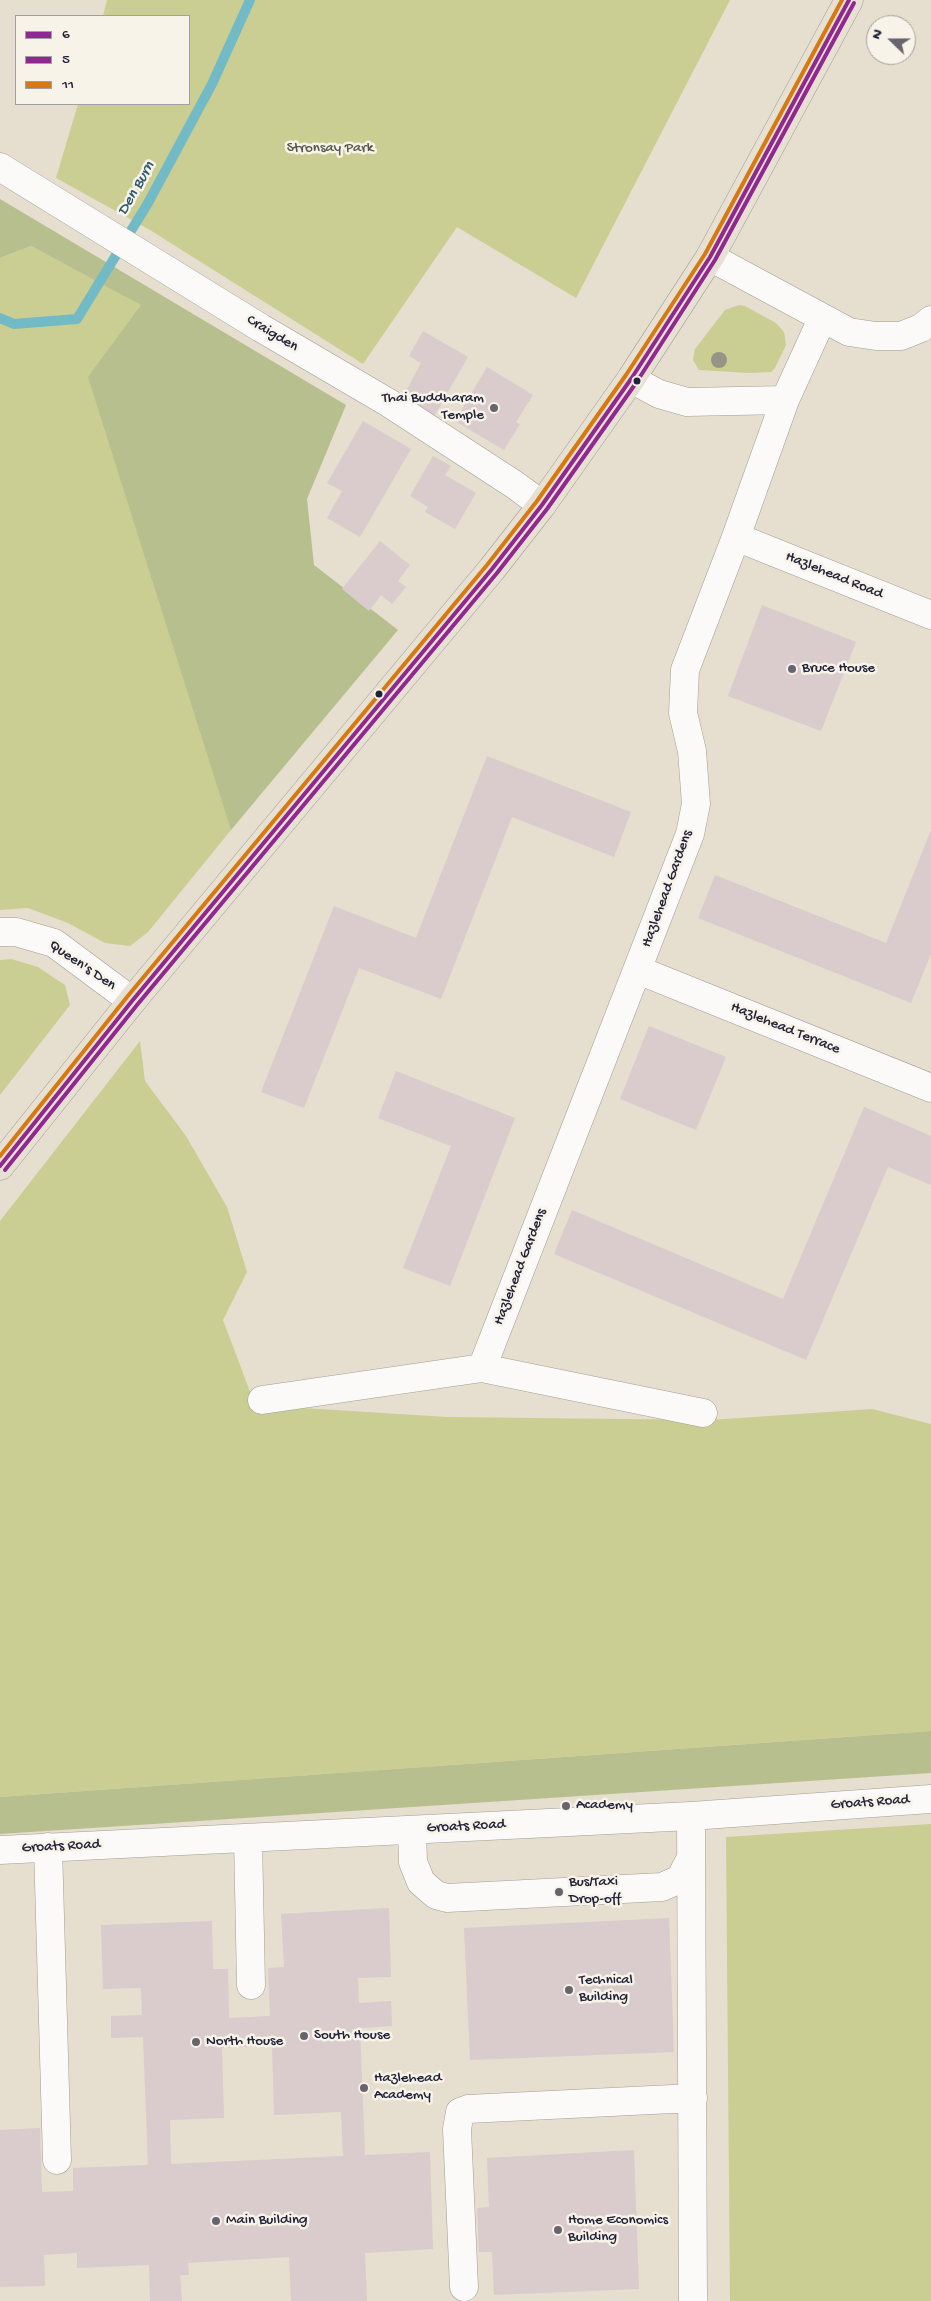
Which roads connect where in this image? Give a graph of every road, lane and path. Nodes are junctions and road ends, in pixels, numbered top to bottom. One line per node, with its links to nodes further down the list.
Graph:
1 (849, 0): 3 (main road)
2 (0, 167): 8 (street, Craigden)
3 (710, 257): 4 (street); 6 (main road)
4 (822, 319): 5 (street); 7 (street, Hazlehead Gardens)
5 (931, 320)
6 (631, 379): 7 (street); 8 (main road)
7 (785, 400): 9 (street, Hazlehead Gardens)
8 (542, 505): 13 (main road)
9 (736, 537): 10 (street, Hazlehead Road); 12 (street, Hazlehead Gardens)
10 (931, 615)
11 (0, 932): 13 (street, Queen's Den)
12 (638, 970): 14 (street, Hazlehead Terrace); 16 (street, Hazlehead Gardens)
13 (132, 1001): 15 (main road)
14 (931, 1088)
15 (0, 1166)
16 (482, 1368): 17 (street); 18 (street)
17 (262, 1400)
18 (703, 1413)
19 (931, 1799): 20 (street, Groats Road)
20 (691, 1816): 21 (street, Groats Road); 25 (street)
21 (412, 1830): 22 (street, Groats Road); 25 (street)
22 (248, 1838): 23 (street, Groats Road); 26 (street)
23 (48, 1847): 24 (street, Groats Road); 28 (street)
24 (0, 1850)
25 (692, 1858): 27 (street)
26 (251, 1985)
27 (693, 2098): 29 (street); 30 (street)
28 (57, 2160)
29 (464, 2287)
30 (693, 2301)

